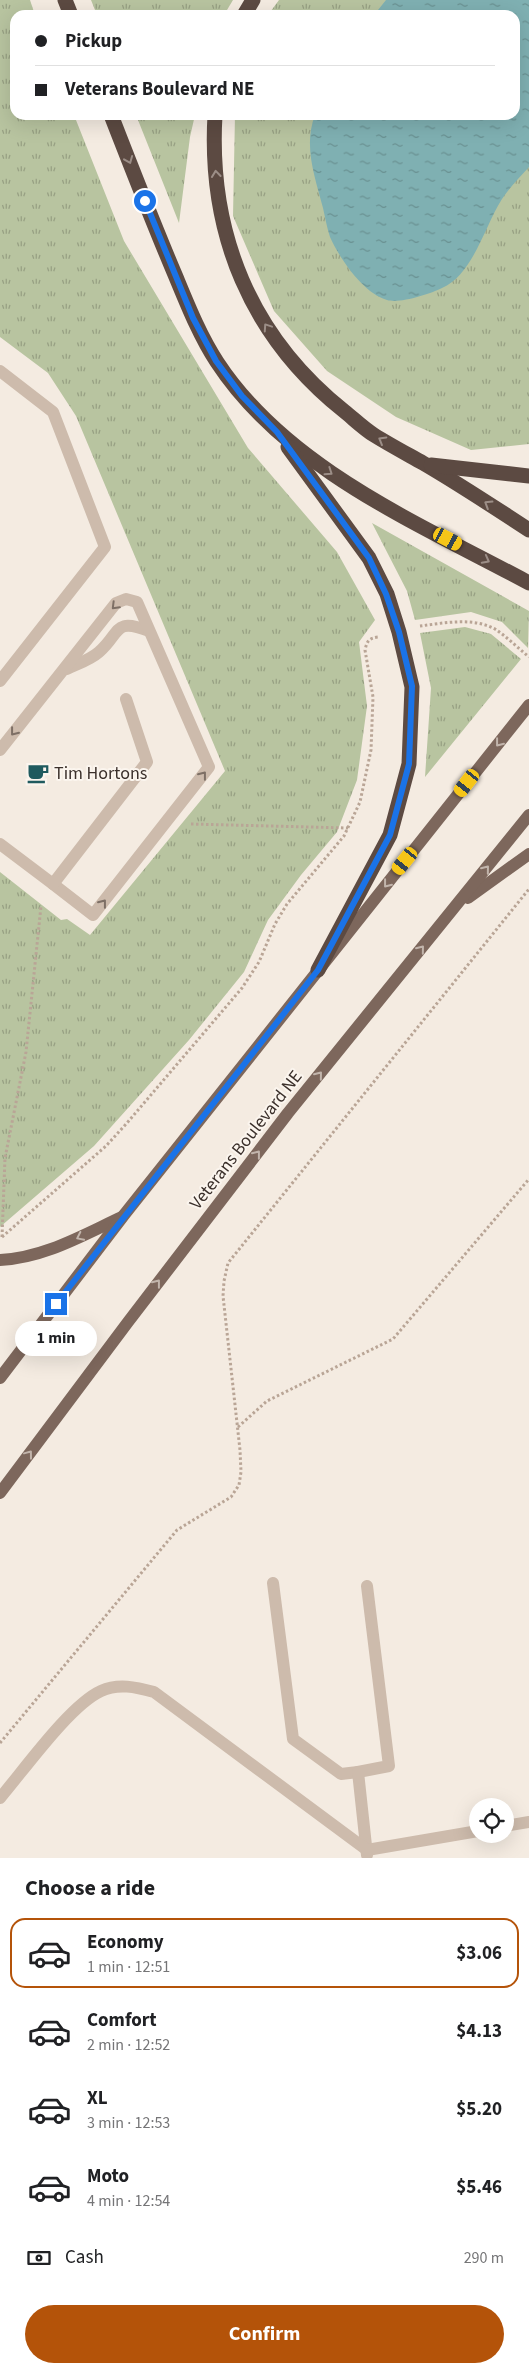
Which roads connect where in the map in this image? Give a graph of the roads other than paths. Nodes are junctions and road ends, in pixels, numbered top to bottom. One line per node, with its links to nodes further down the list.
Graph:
1 (113, 120): 4 (highway, one-way to 4)
2 (215, 120): 5 (highway, one-way to 2)
3 (0, 371): 11 (lane)
4 (277, 432): 8 (highway, one-way to 8); 20 (highway)
5 (424, 464): 6 (highway); 7 (highway, one-way to 5)
6 (529, 476)
7 (529, 530)
8 (529, 583)
9 (149, 631): 10 (lane); 10 (lane, one-way to 10); 18 (lane, one-way to 9)
10 (62, 672): 14 (lane, one-way to 14)
11 (0, 681)
12 (126, 699): 18 (lane)
13 (529, 705): 20 (main road, one-way to 20)
14 (0, 750)
15 (529, 815): 19 (main road, Veterans Boulevard NE, one-way to 15)
16 (0, 844): 18 (lane)
17 (529, 854): 19 (main road)
18 (53, 884)
19 (456, 907): 24 (main road, Veterans Boulevard NE, one-way to 19)
20 (318, 970): 21 (main road)
21 (124, 1216): 22 (main road, one-way to 22); 23 (main road)
22 (0, 1260)
23 (0, 1378)
24 (0, 1493)
25 (273, 1583): 27 (lane)
26 (367, 1586): 27 (lane)
27 (358, 1772): 32 (lane)
28 (0, 1798): 32 (lane)
29 (529, 1822): 30 (lane)
30 (514, 1824)
31 (469, 1833): 32 (lane)
32 (367, 1854)

